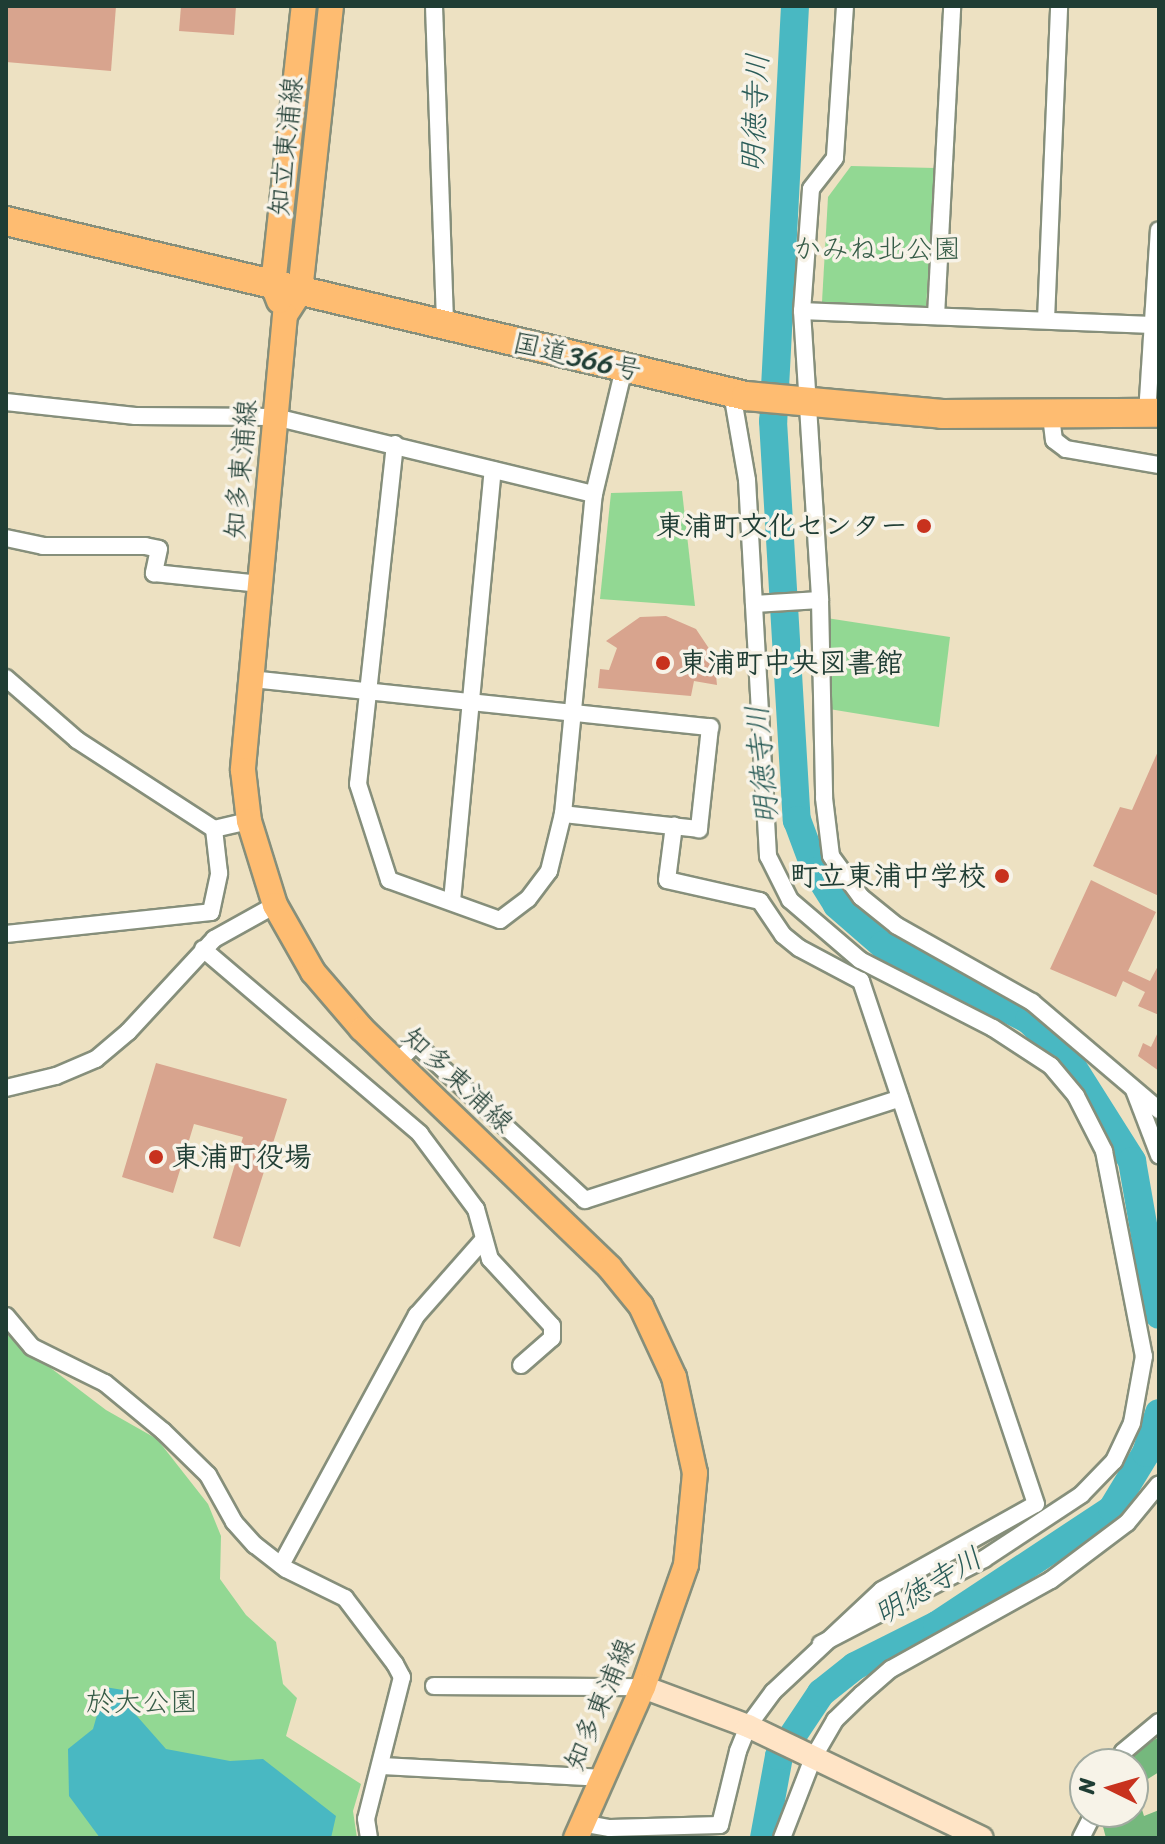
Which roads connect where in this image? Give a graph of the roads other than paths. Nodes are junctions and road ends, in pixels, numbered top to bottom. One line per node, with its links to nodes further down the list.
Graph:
1 (304, 6): 10 (main road, 知立東浦線)
2 (331, 6): 10 (main road, 知立東浦線)
3 (434, 6): 14 (street)
4 (845, 6): 11 (street)
5 (952, 6): 12 (street)
6 (1059, 6): 13 (street)
7 (6, 221): 10 (highway, 国道366号)
8 (1159, 230): 9 (street)
9 (1158, 257): 15 (street)
10 (286, 298): 14 (highway, 国道366号); 22 (main road, 知多東浦線)
11 (802, 311): 12 (street); 19 (street)
12 (936, 316): 13 (street)
13 (1046, 320): 15 (street)
14 (445, 325): 16 (highway, 国道366号)
15 (1151, 325): 20 (street)
16 (624, 368): 17 (highway, 国道366号); 26 (street)
17 (739, 394): 19 (highway, 国道366号); 30 (street)
18 (6, 402): 22 (street)
19 (800, 404): 21 (highway, 国道366号); 29 (street)
20 (1153, 414): 21 (highway, 国道366号)
21 (1051, 416): 24 (street)
22 (275, 417): 23 (street); 28 (main road, 知多東浦線)
23 (395, 444): 25 (street); 33 (street)
24 (1159, 465)
25 (493, 470): 26 (street); 34 (street)
26 (594, 494): 35 (street)
27 (6, 538): 28 (street)
28 (260, 584): 32 (main road, 知多東浦線)
29 (820, 600): 30 (street); 45 (street)
30 (754, 604): 55 (street)
31 (6, 678): 39 (street)
32 (251, 679): 33 (street); 37 (main road, 知多東浦線)
33 (368, 690): 34 (street); 40 (street)
34 (473, 702): 35 (street); 40 (street)
35 (572, 710): 36 (street); 38 (street)
36 (563, 814): 38 (street); 40 (street)
37 (249, 821): 39 (street); 41 (main road, 知多東浦線)
38 (674, 825): 47 (street)
39 (214, 829): 42 (street)
40 (452, 901)
41 (275, 905): 43 (street); 44 (main road, 知多東浦線)
42 (6, 934)
43 (203, 949): 46 (street); 50 (street)
44 (396, 1063): 47 (street); 57 (main road, 知多東浦線)
45 (1130, 1082): 48 (street); 49 (street)
46 (6, 1088)
47 (900, 1098): 55 (street)
48 (1159, 1110)
49 (1159, 1155)
50 (484, 1239): 52 (street); 54 (street)
51 (6, 1316): 54 (street)
52 (521, 1365)
53 (1159, 1484): 61 (street)
54 (281, 1565): 62 (street)
55 (821, 1644): 59 (street)
56 (434, 1686): 57 (street)
57 (643, 1687): 59 (street); 63 (main road, 知多東浦線)
58 (1159, 1722): 60 (street)
59 (748, 1726): 61 (street); 65 (street)
60 (1128, 1748)
61 (813, 1758): 67 (street); 68 (street)
62 (381, 1766): 63 (street); 66 (street)
63 (601, 1778): 64 (main road, 知多東浦線)
64 (578, 1831): 65 (street)
65 (716, 1832)
66 (369, 1838)
67 (782, 1838)
68 (982, 1838)

